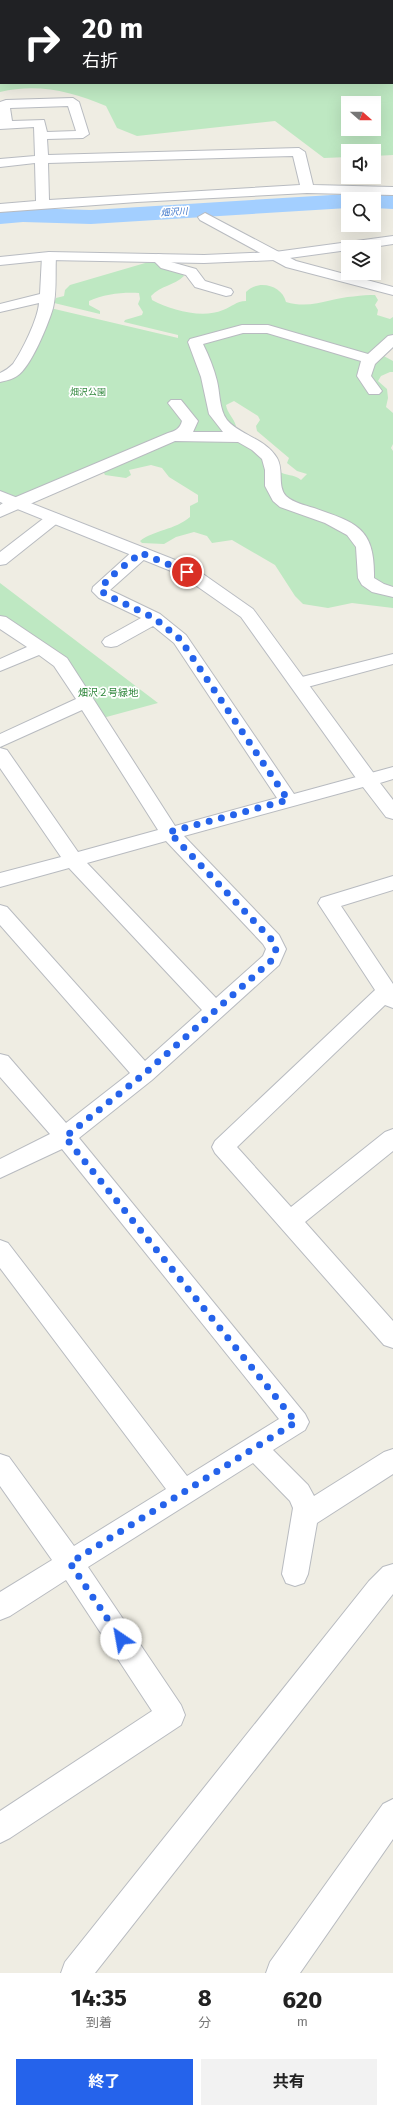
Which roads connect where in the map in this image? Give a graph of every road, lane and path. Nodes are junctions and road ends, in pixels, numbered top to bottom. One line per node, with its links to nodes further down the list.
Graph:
1 (3, 125): 2 (street); 2 (street)
2 (40, 136): 7 (street)
3 (245, 139): 5 (street)
4 (177, 140): 6 (street)
5 (248, 154): 6 (street); 9 (street)
6 (178, 155): 7 (street)
7 (42, 159): 8 (street); 11 (street)
8 (0, 162)
9 (307, 189): 10 (street); 11 (street)
10 (393, 191)
11 (43, 204): 12 (street)
12 (0, 208)
13 (206, 217): 16 (street)
14 (393, 240): 16 (street)
15 (49, 256): 17 (street); 18 (street); 21 (street)
16 (275, 256): 17 (street); 19 (street)
17 (158, 258): 20 (street)
18 (0, 261)
19 (393, 291)
20 (226, 292)
21 (47, 297): 22 (street); 25 (street)
22 (0, 308)
23 (393, 339): 24 (street)
24 (371, 359): 26 (street); 29 (street)
25 (0, 378)
26 (374, 391)
27 (176, 403): 28 (street)
28 (180, 435): 29 (street); 30 (street)
29 (244, 437): 35 (street)
30 (11, 500): 31 (street); 32 (street)
31 (0, 512)
32 (54, 518): 33 (street); 34 (street)
33 (141, 553): 36 (street); 42 (street)
34 (0, 560)
35 (393, 592)
36 (154, 618): 38 (street); 48 (street)
37 (0, 622): 39 (street)
38 (111, 642)
39 (39, 648): 41 (street); 43 (street)
40 (393, 659): 42 (street)
41 (0, 666)
42 (300, 683): 47 (street)
43 (88, 701): 44 (street); 50 (street)
44 (0, 741)
45 (0, 754): 51 (street)
46 (393, 773): 47 (street)
47 (368, 780): 48 (street); 49 (street)
48 (288, 800): 50 (street)
49 (393, 813)
50 (169, 832): 51 (street); 56 (street)
51 (73, 860): 52 (street); 56 (street)
52 (0, 880)
53 (393, 883): 55 (street)
54 (0, 912): 58 (street)
55 (390, 996): 62 (street)
56 (215, 1010): 58 (street)
57 (0, 1062): 59 (street)
58 (144, 1074): 59 (street)
59 (65, 1137): 61 (street); 65 (street)
60 (393, 1138): 62 (street)
61 (0, 1169)
62 (290, 1221): 64 (street)
63 (0, 1250): 68 (street)
64 (390, 1327)
65 (255, 1448): 68 (street); 69 (street)
66 (393, 1460): 69 (street)
67 (0, 1465): 70 (street)
68 (183, 1492): 70 (street)
69 (305, 1516): 71 (street)
70 (70, 1563): 73 (street); 75 (street)
71 (295, 1574)
72 (393, 1576): 76 (street)
73 (0, 1606)
74 (393, 1814): 77 (street)
75 (0, 1828)
76 (76, 1973)
77 (281, 1973)

